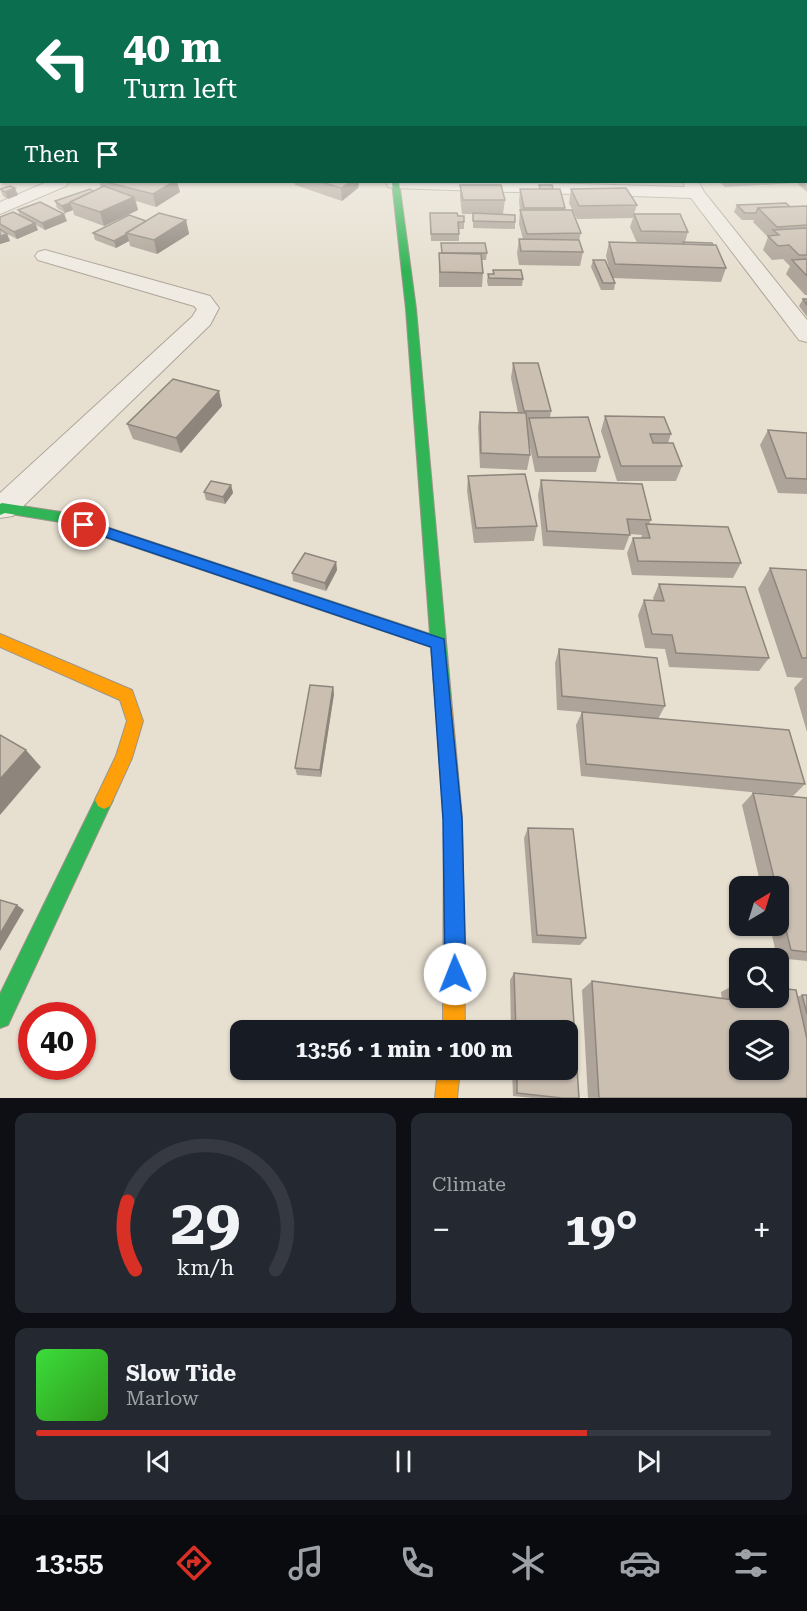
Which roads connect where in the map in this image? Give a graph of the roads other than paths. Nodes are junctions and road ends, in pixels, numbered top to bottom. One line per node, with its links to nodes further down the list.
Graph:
1 (58, 183): 5 (street)
2 (394, 183): 10 (street)
3 (454, 183): 4 (street)
4 (694, 187): 7 (street)
5 (0, 209)
6 (45, 256): 8 (street)
7 (807, 335)
8 (1, 509): 10 (street)
9 (0, 640): 11 (street)
10 (439, 643): 12 (street)
11 (0, 1017)
12 (454, 1020)
13 (448, 1080): 14 (street)
14 (446, 1098)

